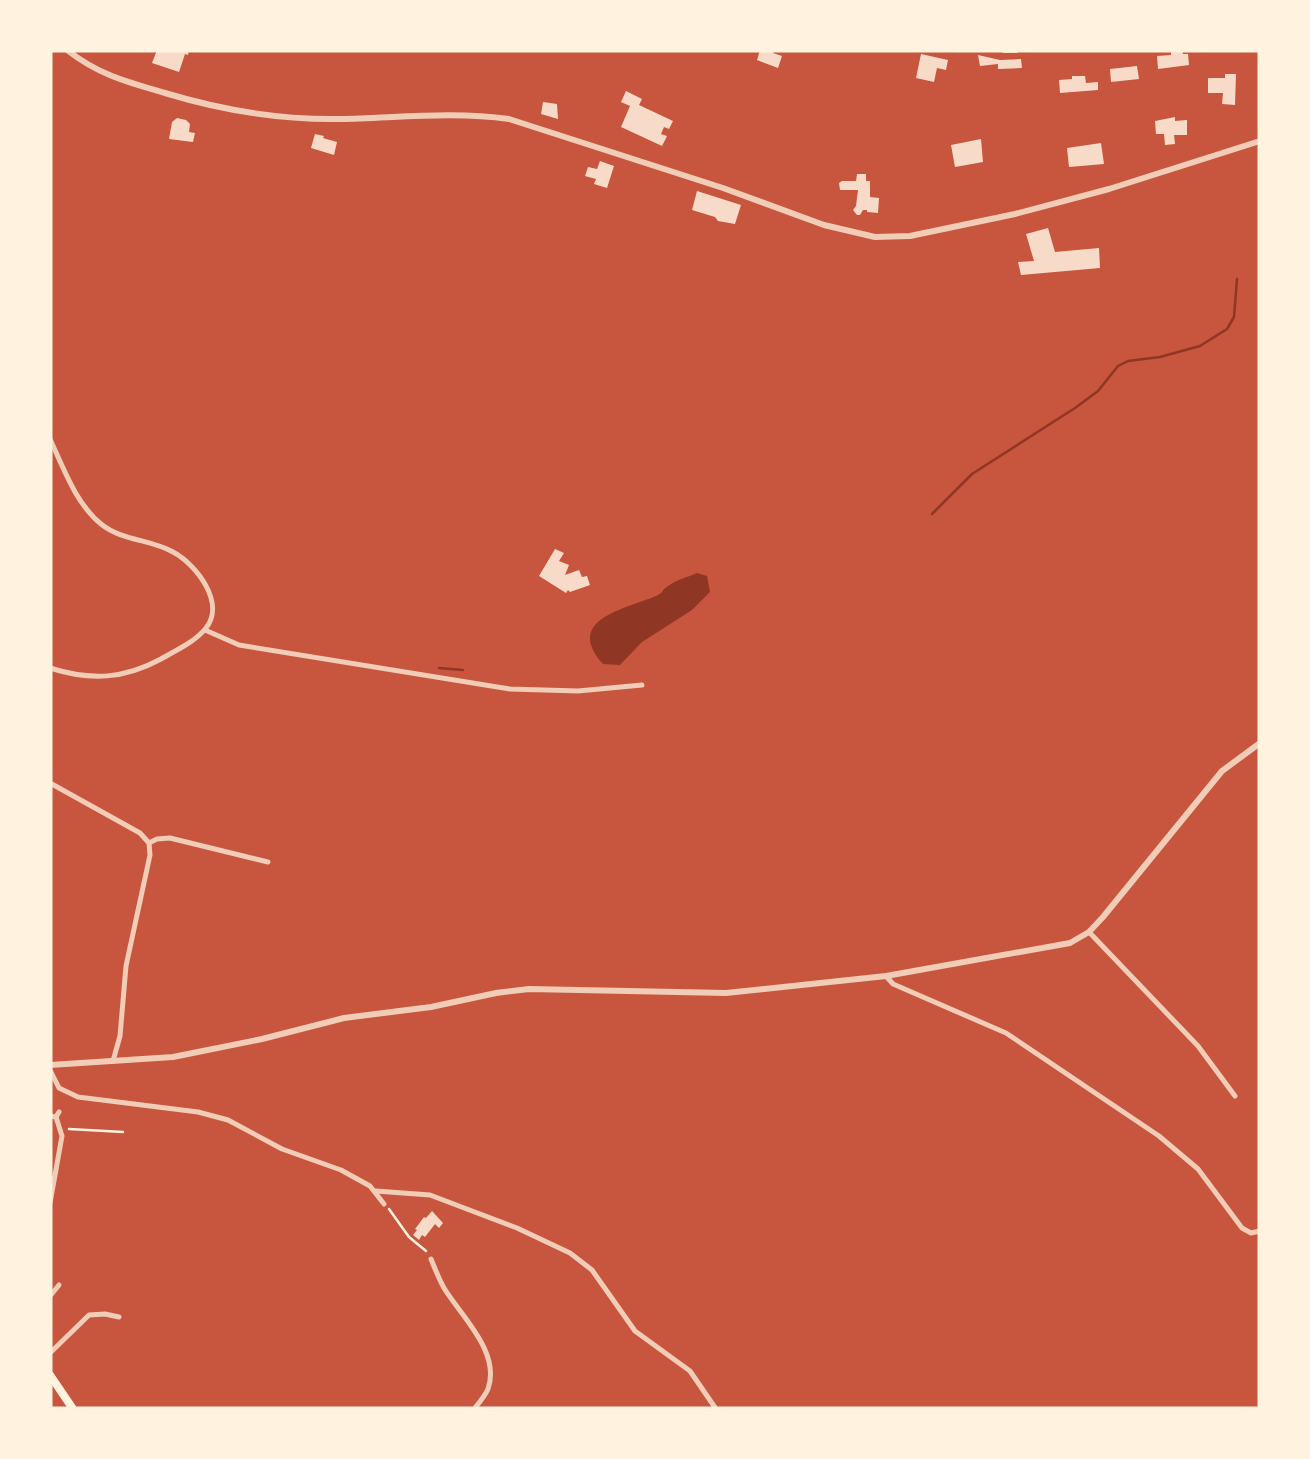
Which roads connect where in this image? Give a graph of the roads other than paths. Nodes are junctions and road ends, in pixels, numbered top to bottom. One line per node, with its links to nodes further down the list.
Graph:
1 (1004, 50): 2 (street)
2 (1016, 50)
3 (70, 51): 4 (street)
4 (1260, 141)
5 (50, 438): 6 (street)
6 (205, 630): 7 (street); 8 (street)
7 (50, 668)
8 (642, 685)
9 (1260, 744): 13 (street)
10 (50, 783): 11 (street)
11 (149, 844): 12 (street); 15 (street)
12 (268, 862)
13 (1089, 932): 14 (street); 17 (street)
14 (886, 976): 15 (street); 22 (street)
15 (113, 1061): 16 (street)
16 (50, 1067): 19 (street)
17 (1234, 1096)
18 (55, 1115): 20 (street)
19 (376, 1191): 21 (street); 31 (street)
20 (50, 1203)
21 (384, 1204)
22 (1260, 1231)
23 (431, 1259): 30 (street)
24 (59, 1285): 25 (street)
25 (50, 1296)
26 (119, 1318): 27 (street)
27 (50, 1353)
28 (50, 1375): 29 (main road)
29 (73, 1409)
30 (474, 1409)
31 (716, 1409)

